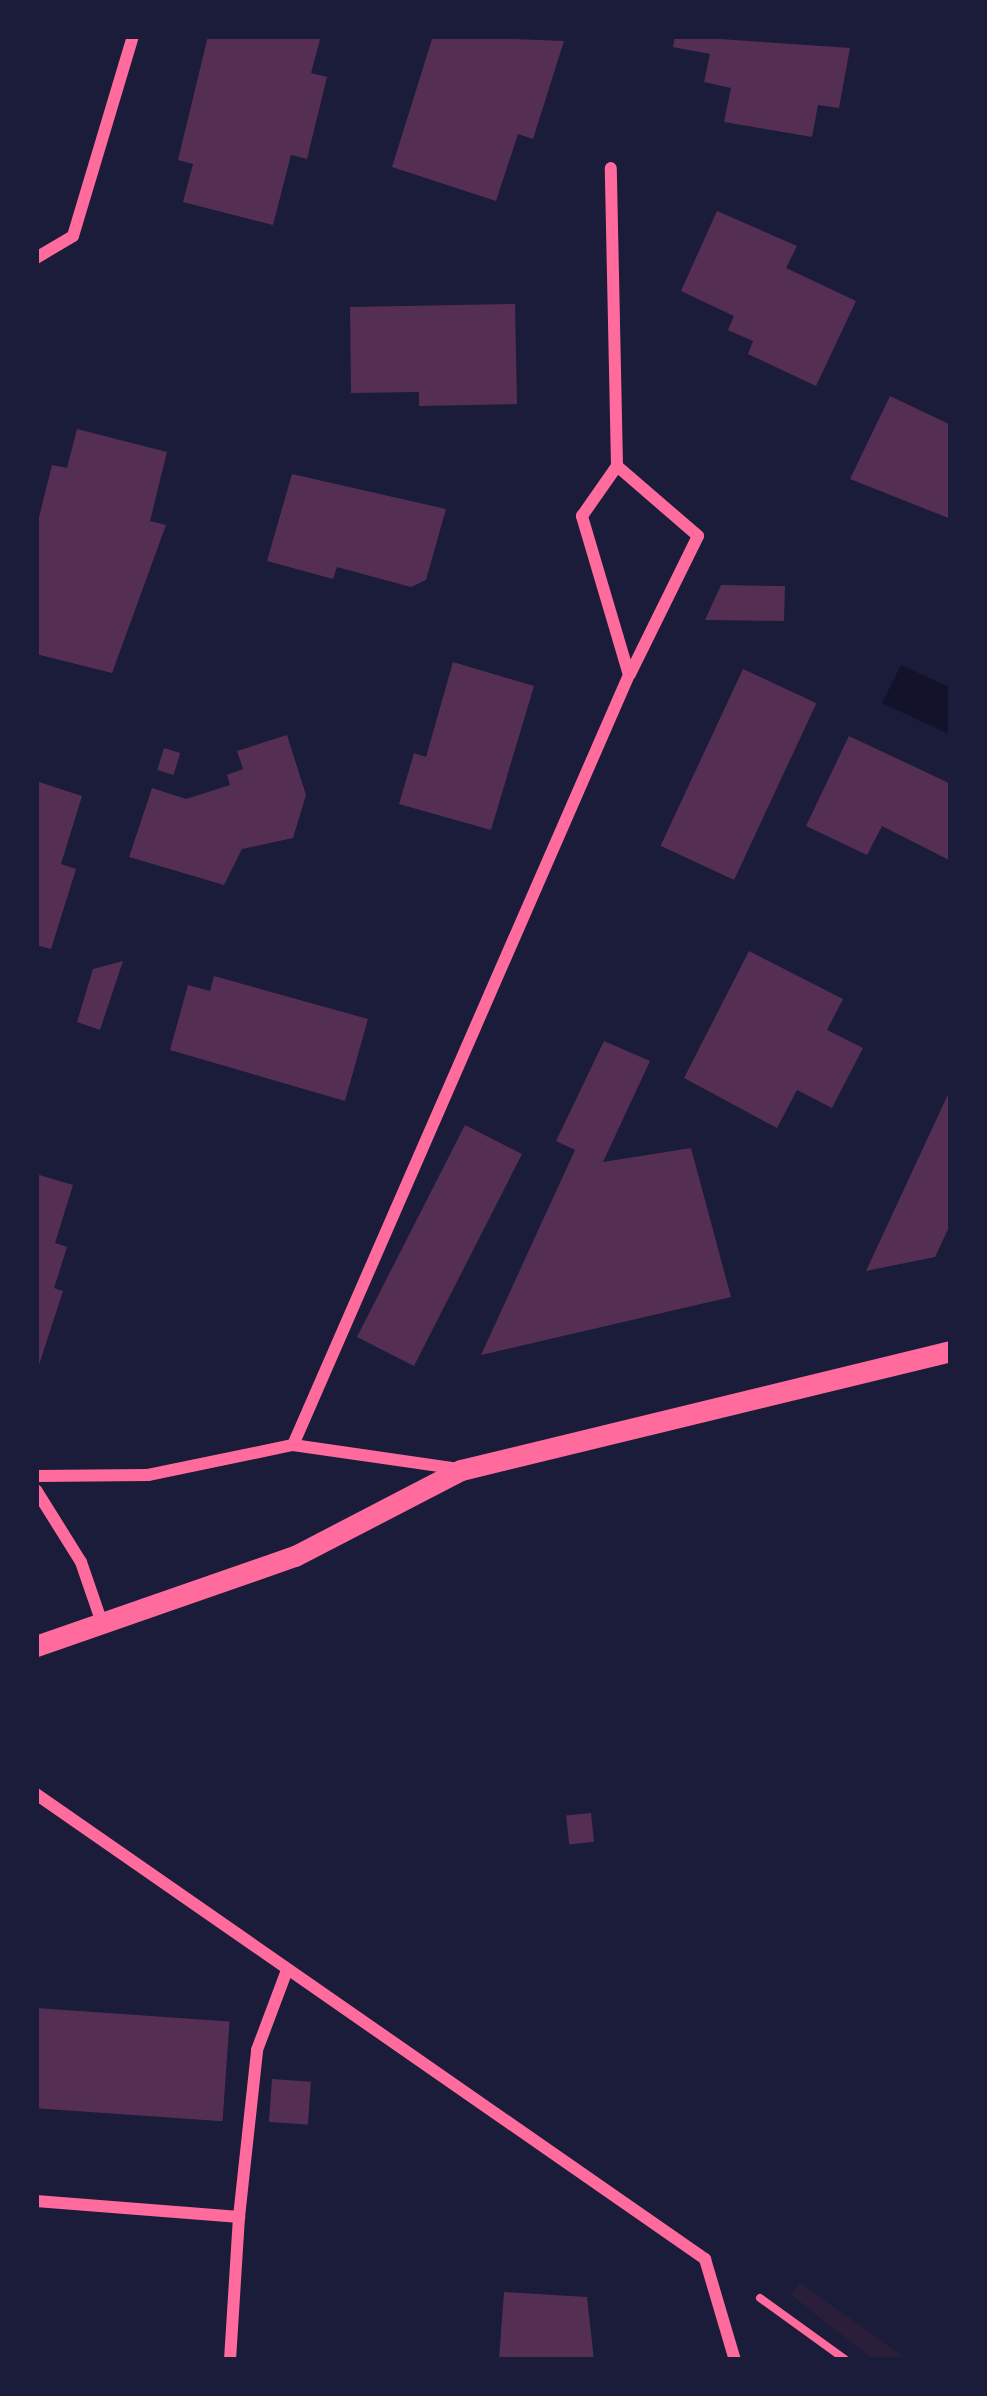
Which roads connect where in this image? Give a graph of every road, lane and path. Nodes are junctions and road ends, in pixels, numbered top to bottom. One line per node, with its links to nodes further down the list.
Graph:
1 (133, 36): 3 (street)
2 (611, 167): 4 (street)
3 (36, 259)
4 (617, 466): 5 (street); 5 (street)
5 (629, 675): 7 (street)
6 (951, 1351): 8 (street)
7 (293, 1445): 8 (street); 9 (street)
8 (461, 1470): 11 (street)
9 (36, 1476)
10 (36, 1490): 11 (street)
11 (101, 1623): 12 (street)
12 (36, 1646)
13 (36, 1794): 14 (street)
14 (287, 1970): 16 (street); 17 (street)
15 (36, 2201): 16 (street)
16 (239, 2217): 18 (street)
17 (705, 2259): 19 (street); 20 (path)
18 (230, 2360)
19 (735, 2360)
20 (846, 2360)

